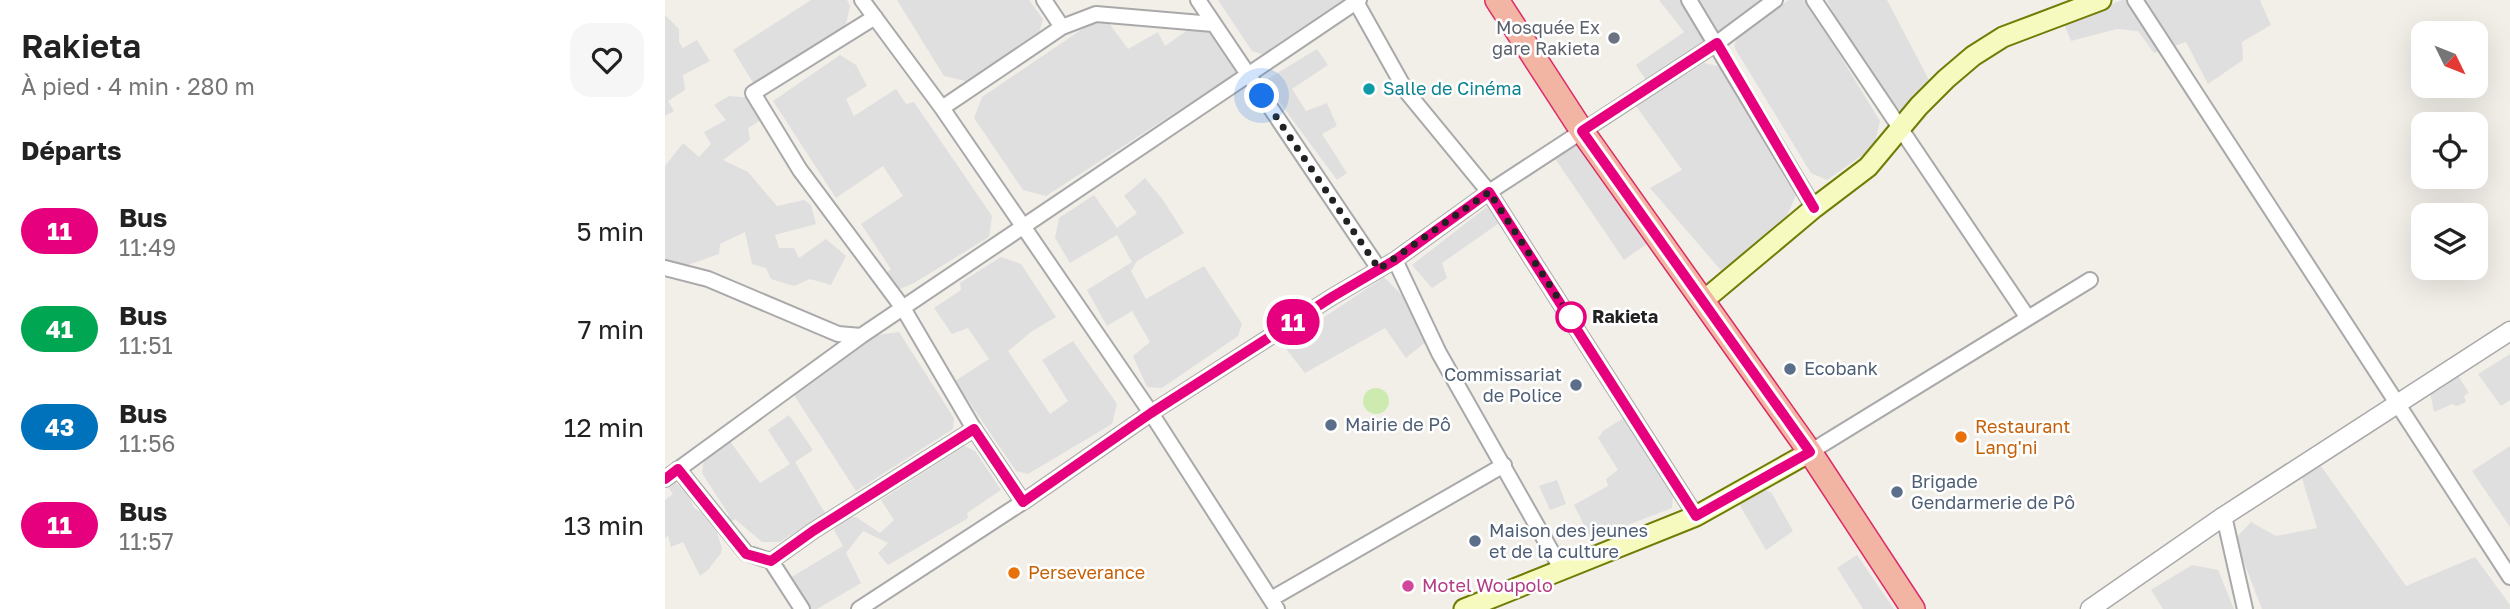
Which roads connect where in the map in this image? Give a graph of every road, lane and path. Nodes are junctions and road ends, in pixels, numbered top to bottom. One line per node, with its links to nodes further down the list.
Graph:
1 (862, 0): 11 (street)
2 (1044, 0): 13 (street)
3 (1198, 0): 12 (street)
4 (1497, 0): 18 (highway)
5 (1689, 0): 14 (street)
6 (1775, 0): 14 (street)
7 (1814, 0): 17 (street)
8 (2101, 0): 17 (main road)
9 (2135, 0): 31 (street)
10 (1357, 1): 15 (street); 19 (street)
11 (875, 17): 16 (street); 27 (street)
12 (1213, 24): 13 (street); 15 (street)
13 (1062, 27): 16 (street)
14 (1717, 43): 18 (street); 20 (street)
15 (1247, 74): 21 (street); 24 (street)
16 (942, 108): 21 (street)
17 (1900, 129): 20 (main road); 28 (street)
18 (1582, 131): 19 (street); 26 (highway)
19 (1489, 192): 22 (street); 39 (street)
20 (1814, 208): 26 (main road)
21 (1023, 227): 27 (street); 32 (street)
22 (1395, 260): 24 (street); 35 (street)
23 (665, 268): 30 (street)
24 (1379, 269): 32 (street)
25 (2091, 280): 28 (street)
26 (1703, 301): 34 (highway)
27 (903, 308): 30 (street); 33 (street)
28 (2028, 318): 34 (street)
29 (2510, 331): 31 (street)
30 (860, 335): 36 (street)
31 (2397, 403): 40 (street); 43 (street)
32 (1151, 413): 38 (street); 44 (street)
33 (974, 429): 38 (street); 41 (street)
34 (1810, 452): 39 (main road); 48 (highway)
35 (1503, 465): 42 (street); 44 (street)
36 (678, 469): 37 (street); 41 (street)
37 (665, 479)
38 (1023, 502): 46 (street)
39 (1696, 516): 42 (main road)
40 (2224, 516): 49 (street); 50 (street)
41 (771, 561): 45 (street)
42 (1562, 570): 47 (main road)
43 (2510, 577)
44 (1274, 604)
45 (802, 609)
46 (859, 609)
47 (1464, 609)
48 (1913, 609)
49 (2090, 609)
50 (2245, 609)

